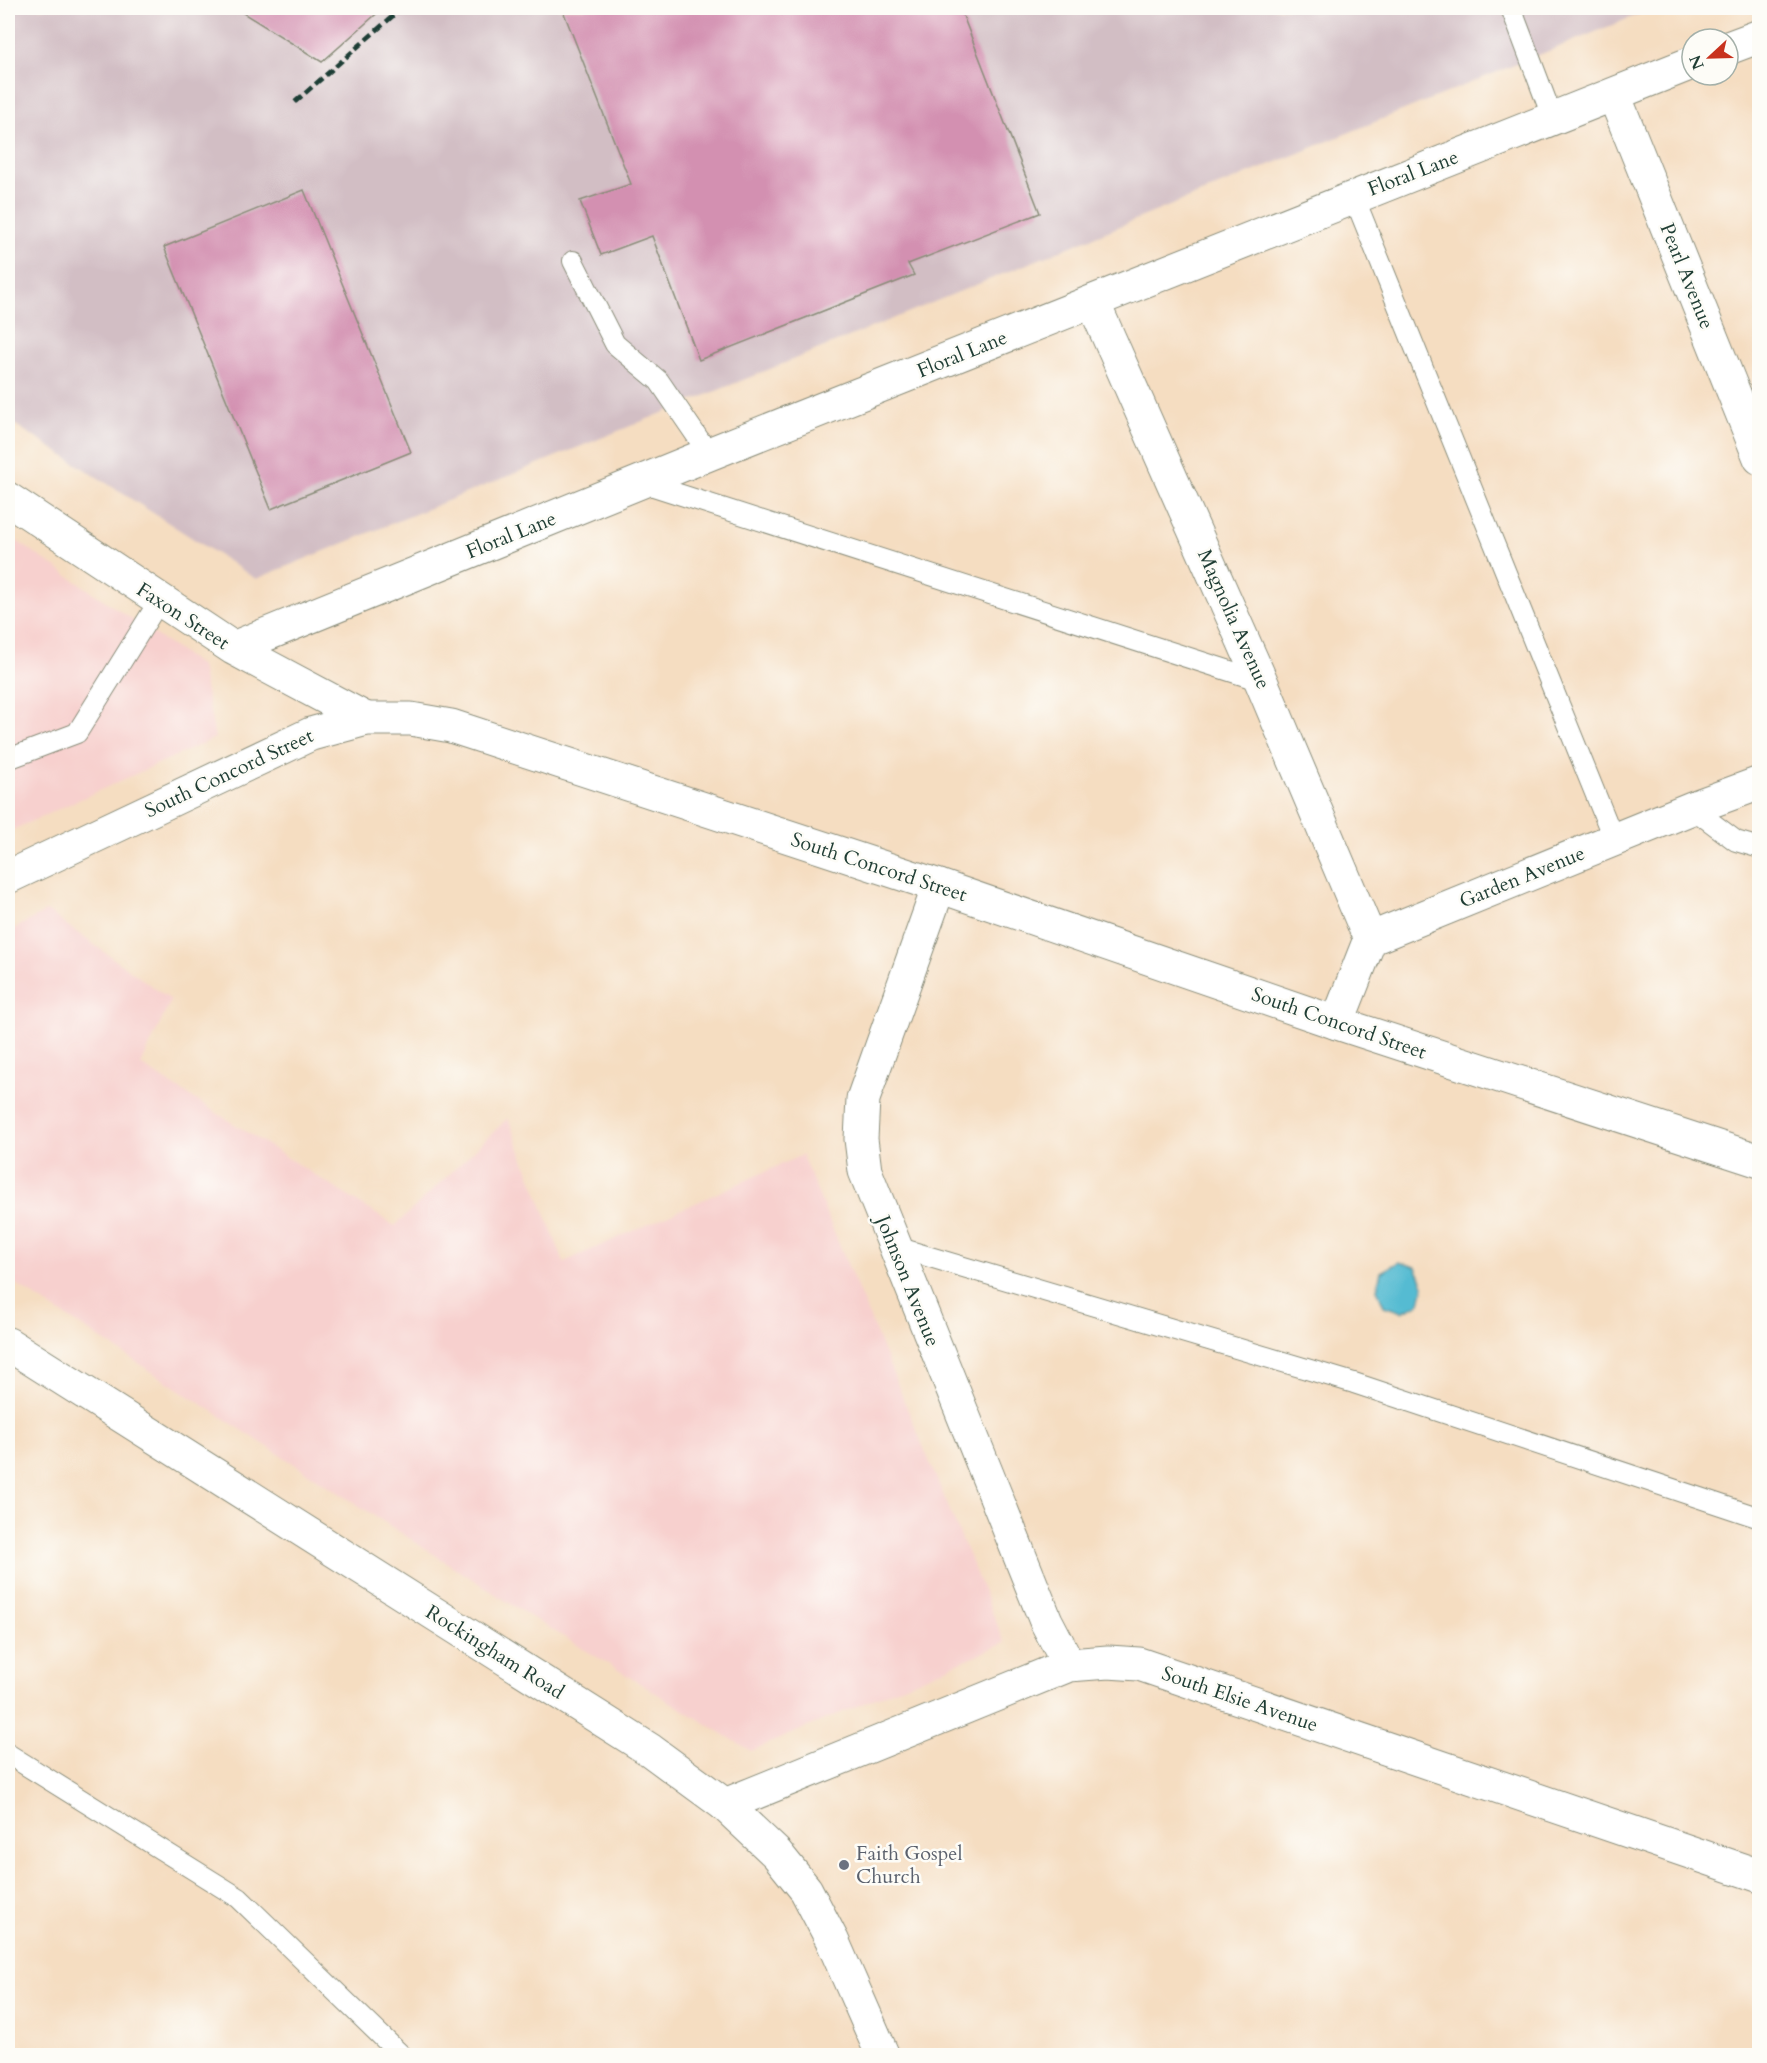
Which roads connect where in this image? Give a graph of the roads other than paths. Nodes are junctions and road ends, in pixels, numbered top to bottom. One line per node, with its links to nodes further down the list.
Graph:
1 (1511, 8): 6 (lane)
2 (1760, 36): 3 (street)
3 (1740, 44)
4 (1680, 68): 5 (street, Floral Lane)
5 (1614, 94): 6 (street, Floral Lane); 11 (street, Pearl Avenue)
6 (1553, 119): 7 (street, Floral Lane)
7 (1354, 196): 9 (street, Floral Lane); 21 (lane)
8 (573, 261): 10 (lane)
9 (1094, 302): 10 (street, Floral Lane); 16 (street, Magnolia Avenue)
10 (709, 454): 12 (street, Floral Lane)
11 (1760, 458)
12 (641, 482): 15 (street, Floral Lane); 16 (lane)
13 (8, 499): 14 (street, Faxon Street)
14 (160, 598): 15 (street, Faxon Street); 18 (lane)
15 (233, 648): 17 (street, Faxon Street)
16 (1262, 681): 25 (street, Magnolia Avenue)
17 (366, 719): 23 (street, South Concord Street); 24 (street, South Concord Street)
18 (8, 759)
19 (1760, 783): 20 (street, Garden Avenue)
20 (1692, 808): 21 (street, Garden Avenue); 22 (lane)
21 (1614, 840): 25 (street, Garden Avenue)
22 (1760, 848)
23 (8, 877)
24 (939, 886): 26 (street, South Concord Street); 28 (street, Johnson Avenue)
25 (1370, 939): 26 (street)
26 (1337, 1023): 27 (street, South Concord Street)
27 (1760, 1161)
28 (894, 1246): 30 (lane); 31 (street, Johnson Avenue)
29 (8, 1344): 33 (street, Rockingham Road)
30 (1760, 1518)
31 (1069, 1665): 33 (street, South Elsie Avenue); 34 (street, South Elsie Avenue)
32 (8, 1754): 35 (lane)
33 (725, 1805): 36 (street, Rockingham Road)
34 (1760, 1876)
35 (402, 2055)
36 (883, 2055)

